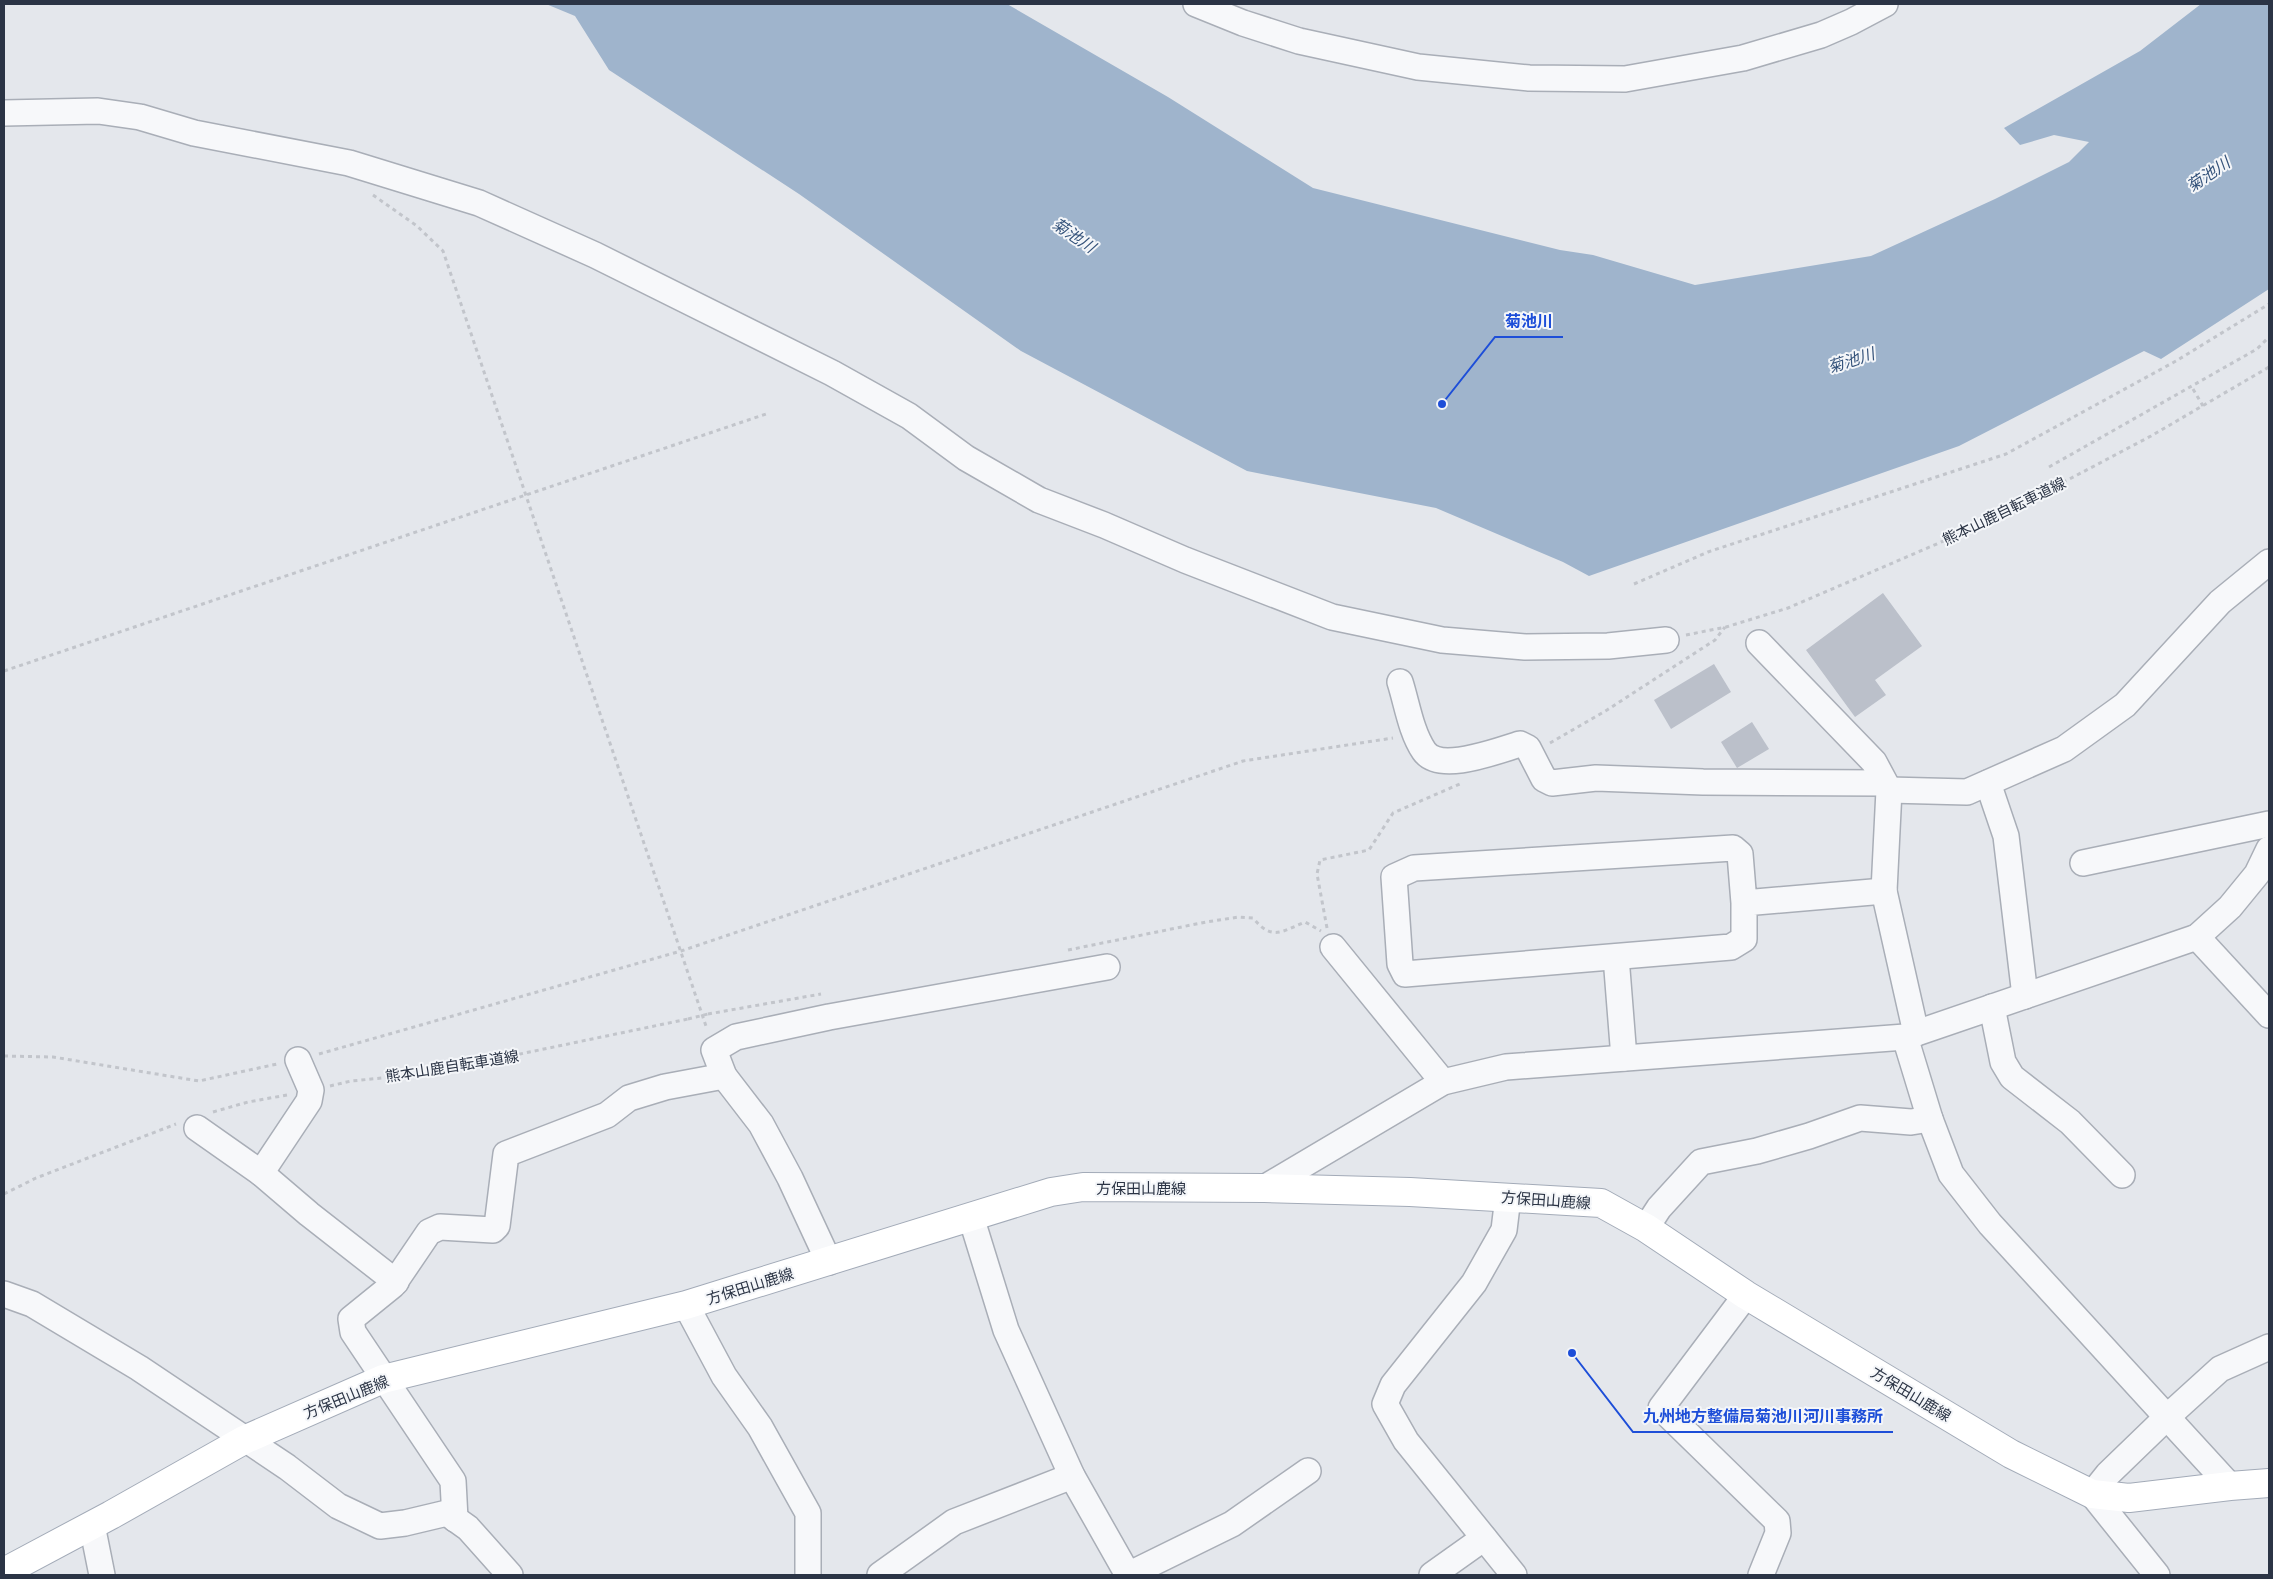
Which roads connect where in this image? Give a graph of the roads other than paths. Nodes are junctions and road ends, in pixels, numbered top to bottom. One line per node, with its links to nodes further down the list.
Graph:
1 (1196, 4): 2 (street)
2 (1884, 4)
3 (4, 113): 5 (street)
4 (2269, 562): 8 (street)
5 (1666, 640)
6 (1759, 643): 9 (street)
7 (1400, 682): 9 (street)
8 (1988, 783): 9 (street); 19 (street)
9 (1886, 786): 13 (street)
10 (2269, 824): 12 (street)
11 (2269, 849): 15 (street)
12 (2083, 863)
13 (1884, 891): 14 (street); 22 (street)
14 (1744, 903): 17 (street); 17 (street)
15 (2197, 938): 19 (street); 21 (street)
16 (1333, 947): 26 (street)
17 (1616, 957): 23 (street)
18 (1107, 967): 25 (street)
19 (2025, 996): 20 (street)
20 (1992, 1007): 22 (street); 30 (street)
21 (2269, 1015)
22 (1910, 1035): 23 (street); 27 (street)
23 (1624, 1058): 26 (street)
24 (298, 1060): 29 (street)
25 (724, 1076): 35 (street); 36 (street)
26 (1443, 1082): 31 (street)
27 (1930, 1119): 34 (street); 42 (street)
28 (193, 1123): 29 (street)
29 (261, 1173): 36 (street)
30 (2122, 1175)
31 (1264, 1188): 32 (main road, 方保田山鹿線); 33 (main road, 方保田山鹿線)
32 (1508, 1197): 34 (main road, 方保田山鹿線); 51 (street)
33 (971, 1217): 35 (main road, 方保田山鹿線); 45 (street)
34 (1646, 1228): 38 (main road, 方保田山鹿線)
35 (830, 1262): 39 (main road, 方保田山鹿線)
36 (396, 1282): 41 (street)
37 (4, 1294): 43 (street)
38 (1746, 1294): 48 (main road, 方保田山鹿線); 60 (street)
39 (686, 1305): 41 (main road, 方保田山鹿線); 55 (street)
40 (2269, 1347): 42 (street)
41 (383, 1380): 43 (main road, 方保田山鹿線); 49 (street)
42 (2166, 1418): 47 (street); 48 (street)
43 (244, 1440): 49 (street); 50 (main road, 方保田山鹿線)
44 (1308, 1471): 57 (street)
45 (1072, 1476): 56 (street); 57 (street)
46 (2269, 1483): 47 (main road, 方保田山鹿線)
47 (2230, 1486): 48 (main road, 方保田山鹿線)
48 (2092, 1494): 61 (street)
49 (455, 1519): 54 (street)
50 (92, 1525): 52 (main road, 方保田山鹿線); 53 (street)
51 (1484, 1538): 58 (street); 59 (street)
52 (4, 1572)
53 (102, 1575)
54 (510, 1575)
55 (808, 1575)
56 (880, 1575)
57 (1128, 1575)
58 (1432, 1575)
59 (1514, 1575)
60 (1761, 1575)
61 (2157, 1575)

